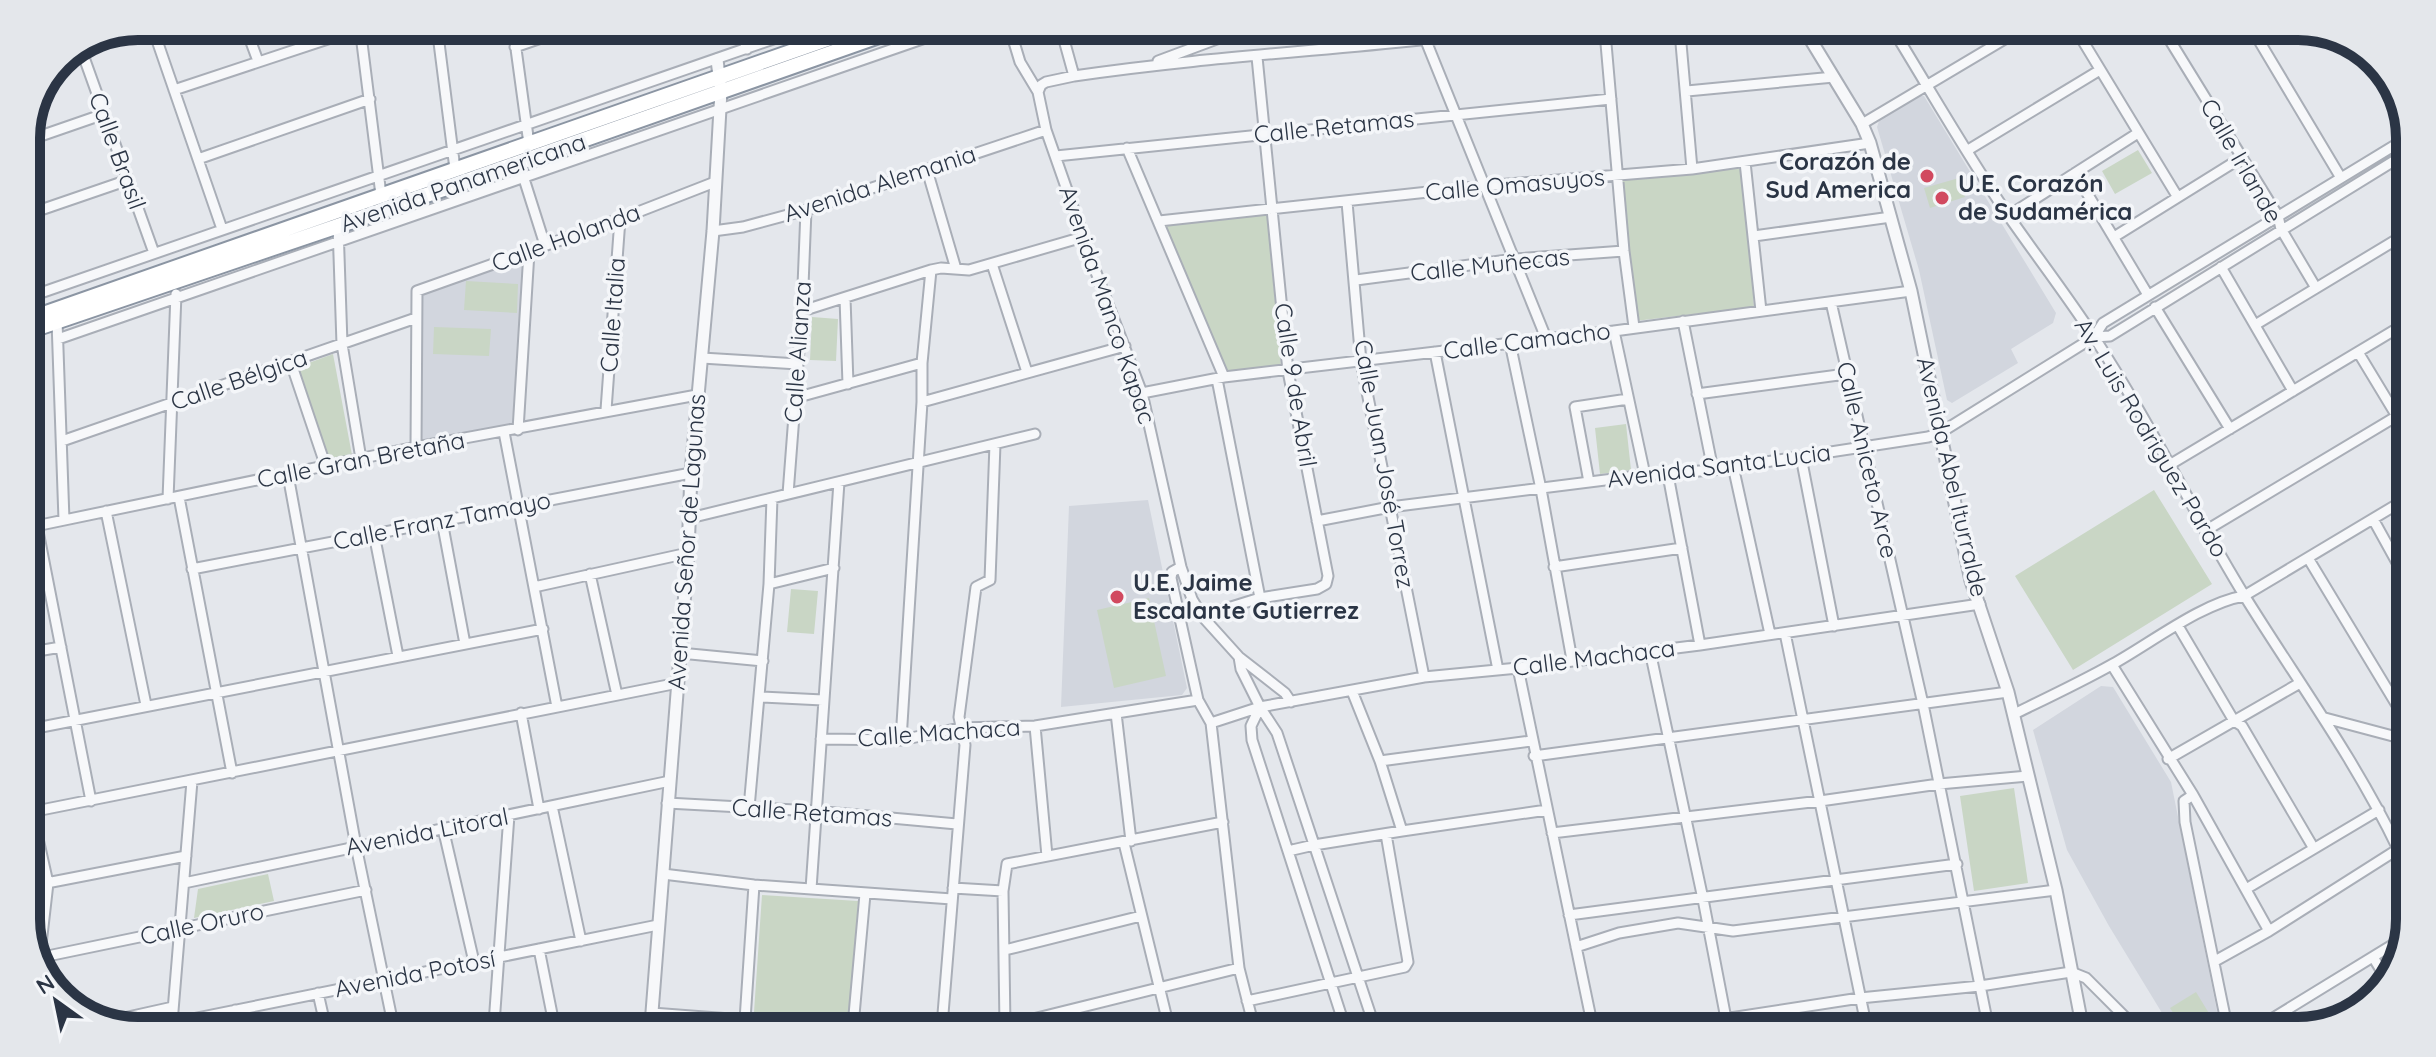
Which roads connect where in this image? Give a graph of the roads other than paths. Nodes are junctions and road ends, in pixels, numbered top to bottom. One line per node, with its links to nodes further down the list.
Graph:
1 (157, 40): 40 (street)
2 (250, 40): 33 (street)
3 (321, 40): 33 (street)
4 (362, 40): 43 (street)
5 (439, 40): 59 (street)
6 (514, 40): 28 (street)
7 (535, 40): 28 (street)
8 (744, 40): 29 (street)
9 (772, 40): 29 (street, Avenida Panamericana)
10 (829, 40): 38 (highway, Avenida Panamericana)
11 (863, 40): 38 (highway, Avenida Panamericana)
12 (919, 40): 45 (street)
13 (1013, 40): 42 (street, Avenida Manco Kapac)
14 (1064, 40): 36 (street)
15 (1214, 40): 34 (street)
16 (1407, 40): 31 (street)
17 (1434, 40): 47 (street)
18 (1606, 40): 44 (street)
19 (1681, 40): 41 (street)
20 (1811, 40): 37 (street, Avenida Abel Iturralde)
21 (1899, 40): 39 (street, Av. Luis Rodriguez Pardo)
22 (1996, 40): 27 (street)
23 (2003, 40): 27 (street)
24 (2082, 40): 35 (street)
25 (2170, 40): 61 (street, Calle Irlande)
26 (2259, 40): 72 (street)
27 (1998, 43): 39 (street)
28 (515, 47): 49 (street)
29 (747, 49): 32 (street, Avenida Panamericana)
30 (83, 56): 46 (street, Calle Brasil)
31 (1257, 57): 34 (street); 52 (street, Calle 9 de Abril)
32 (717, 60): 38 (street, Avenida Señor de Lagunas); 49 (street, Avenida Panamericana)
33 (258, 61): 40 (street)
34 (1146, 66): 36 (street)
35 (2100, 70): 51 (street); 58 (street)
36 (1074, 76): 42 (street)
37 (1834, 77): 41 (street); 48 (street, Avenida Abel Iturralde)
38 (720, 84): 45 (street, Avenida Señor de Lagunas); 55 (highway, Avenida Panamericana); 67 (highway, Avenida Panamericana)
39 (1927, 85): 48 (street); 58 (street, Av. Luis Rodriguez Pardo)
40 (174, 90): 62 (street)
41 (1687, 91): 66 (street)
42 (1038, 92): 50 (street, Avenida Manco Kapac)
43 (370, 99): 62 (street); 70 (street)
44 (1611, 99): 47 (street, Calle Retamas); 71 (street)
45 (720, 109): 67 (street); 74 (street, Avenida Señor de Lagunas)
46 (104, 114): 53 (street); 73 (street, Calle Brasil)
47 (1455, 115): 52 (street, Calle Retamas); 75 (street)
48 (1862, 124): 54 (street, Avenida Abel Iturralde)
49 (526, 126): 55 (street); 59 (street, Avenida Panamericana)
50 (1046, 130): 60 (street, Avenida Manco Kapac); 68 (street, Avenida Alemania)
51 (2138, 133): 69 (street); 77 (street)
52 (1265, 134): 57 (street, Calle Retamas); 79 (street, Calle 9 de Abril)
53 (40, 136)
54 (1870, 143): 64 (street, Calle Omasuyos); 84 (street, Avenida Abel Iturralde)
55 (529, 144): 65 (highway, Avenida Panamericana)
56 (2396, 145): 72 (street, Avenida Santa Lucia)
57 (1127, 148): 60 (street, Calle Retamas); 86 (street)
58 (1968, 150): 82 (street, Av. Luis Rodriguez Pardo)
59 (453, 151): 65 (street); 70 (street, Avenida Panamericana)
60 (1056, 156): 92 (street, Avenida Manco Kapac)
61 (2241, 158): 77 (street); 83 (street, Calle Irlande)
62 (198, 159): 87 (street)
63 (2396, 159): 88 (street, Avenida Santa Lucia)
64 (1745, 162): 66 (street, Calle Omasuyos); 91 (street)
65 (455, 169): 76 (highway, Avenida Panamericana)
66 (1692, 169): 71 (street, Calle Omasuyos)
67 (522, 170): 90 (highway, Avenida Panamericana); 95 (street)
68 (927, 170): 81 (street, Avenida Alemania); 102 (street)
69 (2075, 173): 82 (street); 93 (street)
70 (379, 176): 76 (street); 87 (street, Avenida Panamericana)
71 (1619, 176): 75 (street, Calle Omasuyos); 96 (street)
72 (2341, 178): 83 (street, Avenida Santa Lucia)
73 (128, 180): 80 (street); 98 (street, Calle Brasil)
74 (715, 182): 85 (street, Calle Holanda); 89 (street, Avenida Señor de Lagunas)
75 (1484, 186): 78 (street, Calle Omasuyos); 99 (street)
76 (381, 195): 116 (highway, Avenida Panamericana)
77 (2177, 196): 93 (street)
78 (1347, 202): 79 (street, Calle Omasuyos); 104 (street, Calle Juan José Torrez)
79 (1273, 208): 86 (street, Calle Omasuyos); 138 (street, Calle 9 de Abril)
80 (40, 210)
81 (806, 210): 89 (street, Avenida Alemania); 114 (street, Calle Alianza)
82 (2008, 216): 125 (street, Av. Luis Rodriguez Pardo)
83 (2278, 216): 88 (street, Calle Irlande); 109 (street, Avenida Santa Lucia)
84 (1891, 217): 91 (street); 107 (street, Avenida Abel Iturralde)
85 (620, 219): 95 (street, Calle Holanda); 151 (street, Calle Italia)
86 (1159, 221): 141 (street)
87 (222, 229): 98 (street, Avenida Panamericana)
88 (2281, 229): 101 (street, Avenida Santa Lucia); 106 (street, Calle Irlande)
89 (713, 231): 133 (street, Avenida Señor de Lagunas)
90 (339, 234): 105 (highway, Avenida Panamericana); 110 (street); 129 (street)
91 (1754, 236): 115 (street)
92 (1083, 237): 100 (street); 130 (street, Avenida Manco Kapac)
93 (2114, 237): 109 (street)
94 (2396, 240): 106 (street)
95 (545, 245): 97 (street, Calle Holanda)
96 (1624, 251): 99 (street, Calle Muñecas); 122 (street)
97 (529, 252): 117 (street, Calle Holanda); 155 (street)
98 (154, 253): 108 (street, Avenida Panamericana)
99 (1515, 259): 104 (street, Calle Muñecas); 126 (street)
100 (992, 264): 102 (street); 139 (street)
101 (2221, 267): 113 (street, Avenida Santa Lucia); 120 (street)
102 (956, 269): 103 (street)
103 (931, 270): 111 (street); 136 (street)
104 (1356, 280): 134 (street, Calle Juan José Torrez)
105 (177, 281): 110 (street); 118 (highway, Avenida Panamericana)
106 (2316, 288): 120 (street)
107 (1911, 291): 112 (street, Calle Camacho); 157 (street, Avenida Abel Iturralde)
108 (40, 293)
109 (2148, 295): 125 (street, Avenida Santa Lucia)
110 (176, 298): 127 (street); 150 (street)
111 (845, 298): 114 (street); 142 (street)
112 (1831, 302): 115 (street, Calle Camacho); 140 (street, Calle Aniceto Arce)
113 (2155, 307): 125 (street, Avenida Santa Lucia); 154 (street)
114 (802, 311): 137 (street, Calle Alianza)
115 (1761, 311): 119 (street, Calle Camacho)
116 (40, 315)
117 (416, 318): 129 (street, Calle Bélgica); 161 (street)
118 (57, 321): 121 (highway, Avenida Panamericana); 127 (street)
119 (1683, 321): 122 (street, Calle Camacho); 145 (street)
120 (2255, 325): 143 (street)
121 (40, 327)
122 (1634, 327): 124 (street, Calle Camacho)
123 (2396, 329): 132 (street)
124 (1614, 331): 126 (street, Calle Camacho); 148 (street)
125 (2094, 337): 157 (street, Avenida Santa Lucia); 166 (street, Av. Luis Rodriguez Pardo)
126 (1546, 338): 128 (street, Calle Camacho)
127 (58, 339): 159 (street)
128 (1510, 343): 131 (street, Calle Camacho); 176 (street)
129 (342, 344): 135 (street, Calle Bélgica); 164 (street)
130 (1125, 346): 139 (street); 144 (street, Avenida Manco Kapac)
131 (1435, 352): 134 (street, Calle Camacho); 180 (street)
132 (2358, 352): 143 (street); 152 (street)
133 (702, 358): 137 (street); 146 (street, Avenida Señor de Lagunas)
134 (1361, 362): 138 (street, Calle Camacho); 183 (street, Calle Juan José Torrez)
135 (291, 363): 150 (street, Calle Bélgica); 168 (street)
136 (922, 363): 142 (street); 149 (street)
137 (798, 364): 147 (street, Calle Alianza)
138 (1288, 371): 141 (street, Calle Camacho); 189 (street, Calle 9 de Abril)
139 (1027, 372): 149 (street)
140 (1846, 374): 145 (street); 162 (street, Calle Aniceto Arce)
141 (1221, 378): 144 (street, Calle Camacho); 207 (street)
142 (848, 384): 147 (street)
143 (2293, 391): 154 (street)
144 (1142, 393): 199 (street, Avenida Manco Kapac)
145 (1697, 394): 169 (street)
146 (697, 395): 151 (street, Calle Gran Bretaña); 170 (street, Avenida Señor de Lagunas)
147 (795, 398): 177 (street, Calle Alianza)
148 (1628, 399): 172 (street); 175 (street)
149 (922, 402): 165 (street)
150 (173, 404): 159 (street, Calle Bélgica); 178 (street)
151 (606, 410): 155 (street, Calle Gran Bretaña)
152 (2396, 414)
153 (2396, 417): 191 (street)
154 (2230, 429): 166 (street)
155 (518, 430): 156 (street, Calle Gran Bretaña)
156 (504, 432): 161 (street, Calle Gran Bretaña); 182 (street)
157 (1940, 433): 162 (street, Avenida Santa Lucia); 208 (street, Avenida Abel Iturralde)
158 (1035, 434): 160 (street)
159 (62, 441): 187 (street)
160 (995, 444): 165 (street); 256 (street)
161 (416, 447): 164 (street, Calle Gran Bretaña)
162 (1863, 447): 163 (street, Avenida Santa Lucia); 210 (street, Calle Aniceto Arce)
163 (1801, 457): 167 (street, Avenida Santa Lucia); 211 (street)
164 (361, 459): 168 (street, Calle Gran Bretaña)
165 (919, 462): 174 (street); 260 (street)
166 (2171, 464): 191 (street, Av. Luis Rodriguez Pardo)
167 (1733, 466): 169 (street, Avenida Santa Lucia); 215 (street)
168 (326, 467): 171 (street, Calle Gran Bretaña)
169 (1713, 470): 173 (street, Avenida Santa Lucia)
170 (691, 473): 182 (street, Calle Franz Tamayo); 185 (street, Avenida Señor de Lagunas)
171 (288, 475): 178 (street, Calle Gran Bretaña); 193 (street)
172 (1645, 475): 173 (street, Avenida Santa Lucia); 175 (street, Avenida Santa Lucia)
173 (1668, 475): 194 (street)
174 (839, 482): 177 (street); 201 (street)
175 (1589, 482): 176 (street, Avenida Santa Lucia)
176 (1541, 489): 180 (street, Avenida Santa Lucia); 200 (street)
177 (788, 494): 179 (street)
178 (174, 498): 184 (street, Calle Gran Bretaña); 202 (street)
179 (772, 498): 185 (street); 204 (street)
180 (1465, 499): 183 (street, Avenida Santa Lucia); 229 (street)
181 (2396, 505): 186 (street)
182 (518, 506): 188 (street, Calle Franz Tamayo); 205 (street)
183 (1390, 507): 189 (street, Avenida Santa Lucia); 230 (street, Calle Juan José Torrez)
184 (106, 511): 187 (street, Calle Gran Bretaña); 243 (street)
185 (690, 518): 195 (street, Avenida Señor de Lagunas)
186 (2373, 519): 196 (street); 198 (street)
187 (64, 520): 190 (street, Calle Gran Bretaña)
188 (442, 521): 192 (street, Calle Franz Tamayo); 216 (street)
189 (1317, 521): 207 (street, Calle 9 de Abril)
190 (40, 525)
191 (2205, 531): 206 (street, Av. Luis Rodriguez Pardo)
192 (374, 534): 193 (street, Calle Franz Tamayo); 222 (street)
193 (302, 548): 202 (street, Calle Franz Tamayo); 228 (street)
194 (1682, 548): 200 (street); 217 (street)
195 (688, 553): 203 (street); 221 (street, Avenida Señor de Lagunas)
196 (2308, 558): 206 (street); 242 (street)
197 (40, 560): 218 (street)
198 (2396, 561)
199 (1181, 567): 209 (street); 239 (street, Avenida Manco Kapac)
200 (1554, 567): 224 (street)
201 (834, 568): 204 (street); 238 (street)
202 (192, 569): 233 (street)
203 (590, 574): 205 (street); 236 (street)
204 (769, 584): 225 (street)
205 (534, 587): 213 (street)
206 (2244, 596): 212 (street); 232 (street, Av. Luis Rodriguez Pardo)
207 (1260, 598): 209 (street, Calle 9 de Abril)
208 (1980, 604): 210 (street, Calle Machaca); 235 (street, Avenida Abel Iturralde)
209 (1202, 616): 223 (street)
210 (1904, 617): 211 (street, Calle Machaca); 241 (street, Calle Aniceto Arce)
211 (1834, 626): 214 (street, Calle Machaca)
212 (2178, 626): 226 (street); 252 (street)
213 (543, 629): 216 (street); 244 (street)
214 (1785, 633): 215 (street, Calle Machaca); 251 (street)
215 (1770, 634): 217 (street, Calle Machaca)
216 (465, 644): 222 (street)
217 (1700, 645): 220 (street, Calle Machaca)
218 (61, 647): 219 (street); 250 (street)
219 (40, 651)
220 (1650, 651): 224 (street, Calle Machaca); 257 (street)
221 (680, 653): 225 (street); 231 (street, Avenida Señor de Lagunas)
222 (398, 656): 228 (street)
223 (1239, 657): 240 (street); 245 (street)
224 (1572, 660): 227 (street, Calle Machaca)
225 (763, 661): 237 (street)
226 (2112, 665): 248 (street); 264 (street)
227 (1518, 668): 229 (street, Calle Machaca); 261 (street)
228 (326, 670): 233 (street); 262 (street)
229 (1498, 670): 230 (street, Calle Machaca)
230 (1424, 677): 234 (street, Calle Machaca)
231 (678, 683): 236 (street); 269 (street, Avenida Señor de Lagunas)
232 (2300, 683): 249 (street, Av. Luis Rodriguez Pardo); 252 (street)
233 (217, 691): 243 (street); 266 (street)
234 (1352, 691): 240 (street, Calle Machaca); 265 (street)
235 (2008, 692): 241 (street); 248 (street, Avenida Abel Iturralde)
236 (617, 695): 244 (street)
237 (760, 697): 238 (street); 276 (street)
238 (823, 700): 259 (street)
239 (1198, 700): 247 (street, Calle Machaca); 253 (street, Avenida Manco Kapac)
240 (1291, 702): 245 (street, Calle Machaca)
241 (1923, 704): 251 (street); 270 (street, Calle Aniceto Arce)
242 (2396, 704)
243 (146, 705): 250 (street)
244 (557, 707): 246 (street)
245 (1260, 707): 253 (street, Calle Machaca); 292 (street); 296 (street)
246 (521, 713): 262 (street); 277 (street)
247 (1116, 713): 254 (street, Calle Machaca); 291 (street)
248 (2014, 714): 267 (street, Avenida Abel Iturralde)
249 (2325, 718): 258 (street); 280 (street, Av. Luis Rodriguez Pardo)
250 (75, 720): 255 (street); 272 (street)
251 (1803, 721): 257 (street); 273 (street)
252 (2234, 721): 264 (street); 294 (street)
253 (1211, 723): 284 (street, Avenida Manco Kapac)
254 (1035, 726): 256 (street, Calle Machaca); 299 (street)
255 (40, 727)
256 (960, 728): 260 (street, Calle Machaca); 285 (street)
257 (1668, 737): 263 (street); 283 (street)
258 (2396, 737)
259 (821, 739): 260 (street, Calle Machaca); 281 (street)
260 (901, 740)
261 (1531, 741): 263 (street); 265 (street)
262 (340, 750): 266 (street); 293 (street)
263 (1534, 756): 279 (street)
264 (2168, 759): 271 (street)
265 (1380, 761): 287 (street)
266 (232, 773): 268 (street)
267 (2028, 776): 270 (street); 311 (street, Avenida Abel Iturralde)
268 (192, 781): 272 (street); 298 (street)
269 (670, 781): 274 (street, Avenida Señor de Lagunas); 275 (street, Avenida Litoral)
270 (1939, 784): 273 (street); 300 (street, Calle Aniceto Arce)
271 (2193, 795): 309 (street); 333 (street)
272 (91, 801): 278 (street)
273 (1820, 801): 283 (street); 302 (street)
274 (667, 803): 276 (street, Calle Retamas); 301 (street, Avenida Señor de Lagunas)
275 (552, 806): 277 (street, Avenida Litoral); 325 (street)
276 (749, 808): 281 (street, Calle Retamas)
277 (539, 809): 282 (street, Avenida Litoral)
278 (40, 810)
279 (1547, 810): 287 (street); 288 (street)
280 (2379, 810): 290 (street, Av. Luis Rodriguez Pardo); 294 (street)
281 (814, 811): 285 (street, Calle Retamas); 308 (street)
282 (509, 815): 286 (street, Avenida Litoral); 332 (street)
283 (1684, 817): 288 (street); 315 (street)
284 (1223, 822): 291 (street); 335 (street, Avenida Manco Kapac)
285 (957, 824): 307 (street)
286 (443, 828): 293 (street, Avenida Litoral); 334 (street)
287 (1402, 831): 289 (street)
288 (1552, 833): 317 (street)
289 (1386, 834): 292 (street); 338 (street)
290 (2396, 840)
291 (1128, 842): 299 (street); 318 (street)
292 (1314, 845): 296 (street); 338 (street)
293 (356, 846): 304 (street, Avenida Litoral); 310 (street)
294 (2313, 847): 309 (street)
295 (2396, 850): 323 (street)
296 (1288, 851): 340 (street)
297 (40, 853): 303 (street)
298 (186, 856): 303 (street); 304 (street)
299 (1047, 856): 312 (street)
300 (1957, 864): 302 (street); 316 (street, Calle Aniceto Arce)
301 (663, 874): 306 (street); 320 (street, Avenida Señor de Lagunas)
302 (1836, 880): 315 (street); 319 (street)
303 (48, 883): 305 (street); 324 (street)
304 (184, 883): 322 (street)
305 (40, 884)
306 (754, 885): 308 (street); 357 (street)
307 (953, 888): 312 (street); 314 (street)
308 (811, 889): 313 (street)
309 (2246, 889): 323 (street)
310 (366, 890): 322 (street, Calle Oruro); 339 (street)
311 (2056, 890): 316 (street); 337 (street, Avenida Abel Iturralde)
312 (1003, 891): 329 (street)
313 (865, 894): 314 (street); 358 (street)
314 (952, 899): 359 (street)
315 (1703, 899): 317 (street); 321 (street)
316 (1963, 902): 319 (street); 341 (street, Calle Aniceto Arce)
317 (1569, 915): 327 (street)
318 (1141, 916): 329 (street); 342 (street)
319 (1844, 918): 321 (street); 344 (street)
320 (658, 925): 325 (street, Avenida Potosí); 356 (street, Avenida Señor de Lagunas)
321 (1709, 928): 327 (street); 367 (street)
322 (180, 929): 330 (street, Calle Oruro); 346 (street)
323 (2269, 931): 333 (street)
324 (42, 936)
325 (581, 941): 328 (street, Avenida Potosí)
326 (2392, 945): 331 (street)
327 (1576, 947): 366 (street)
328 (539, 949): 332 (street, Avenida Potosí); 355 (street)
329 (1005, 950): 360 (street)
330 (48, 957)
331 (2373, 957): 336 (street); 374 (street)
332 (499, 958): 334 (street, Avenida Potosí); 354 (street)
333 (2215, 961): 373 (street)
334 (474, 962): 339 (street, Avenida Potosí)
335 (1239, 968): 342 (street); 345 (street, Avenida Manco Kapac)
336 (2381, 971)
337 (2071, 972): 341 (street); 371 (street, Avenida Abel Iturralde); 372 (street)
338 (1358, 977): 340 (street); 365 (street)
339 (385, 980): 343 (street, Avenida Potosí); 353 (street)
340 (1331, 983): 345 (street); 364 (street)
341 (1980, 986): 344 (street); 370 (street, Calle Aniceto Arce)
342 (1159, 988): 361 (street); 362 (street)
343 (318, 993): 347 (street, Avenida Potosí); 352 (street)
344 (1860, 998): 368 (street); 369 (street)
345 (1247, 1001): 363 (street, Avenida Manco Kapac)
346 (173, 1007): 348 (street); 349 (street)
347 (235, 1010): 350 (street, Avenida Potosí); 351 (street)
348 (131, 1016)
349 (172, 1017)
350 (201, 1017)
351 (237, 1017)
352 (323, 1017)
353 (392, 1017)
354 (495, 1017)
355 (553, 1017)
356 (652, 1017)
357 (745, 1017)
358 (854, 1017)
359 (943, 1017)
360 (1005, 1017)
361 (1041, 1017)
362 (1166, 1017)
363 (1251, 1017)
364 (1342, 1017)
365 (1371, 1017)
366 (1591, 1017)
367 (1725, 1017)
368 (1762, 1017)
369 (1864, 1017)
370 (1986, 1017)
371 (2080, 1017)
372 (2125, 1017)
373 (2225, 1017)
374 (2275, 1017)

